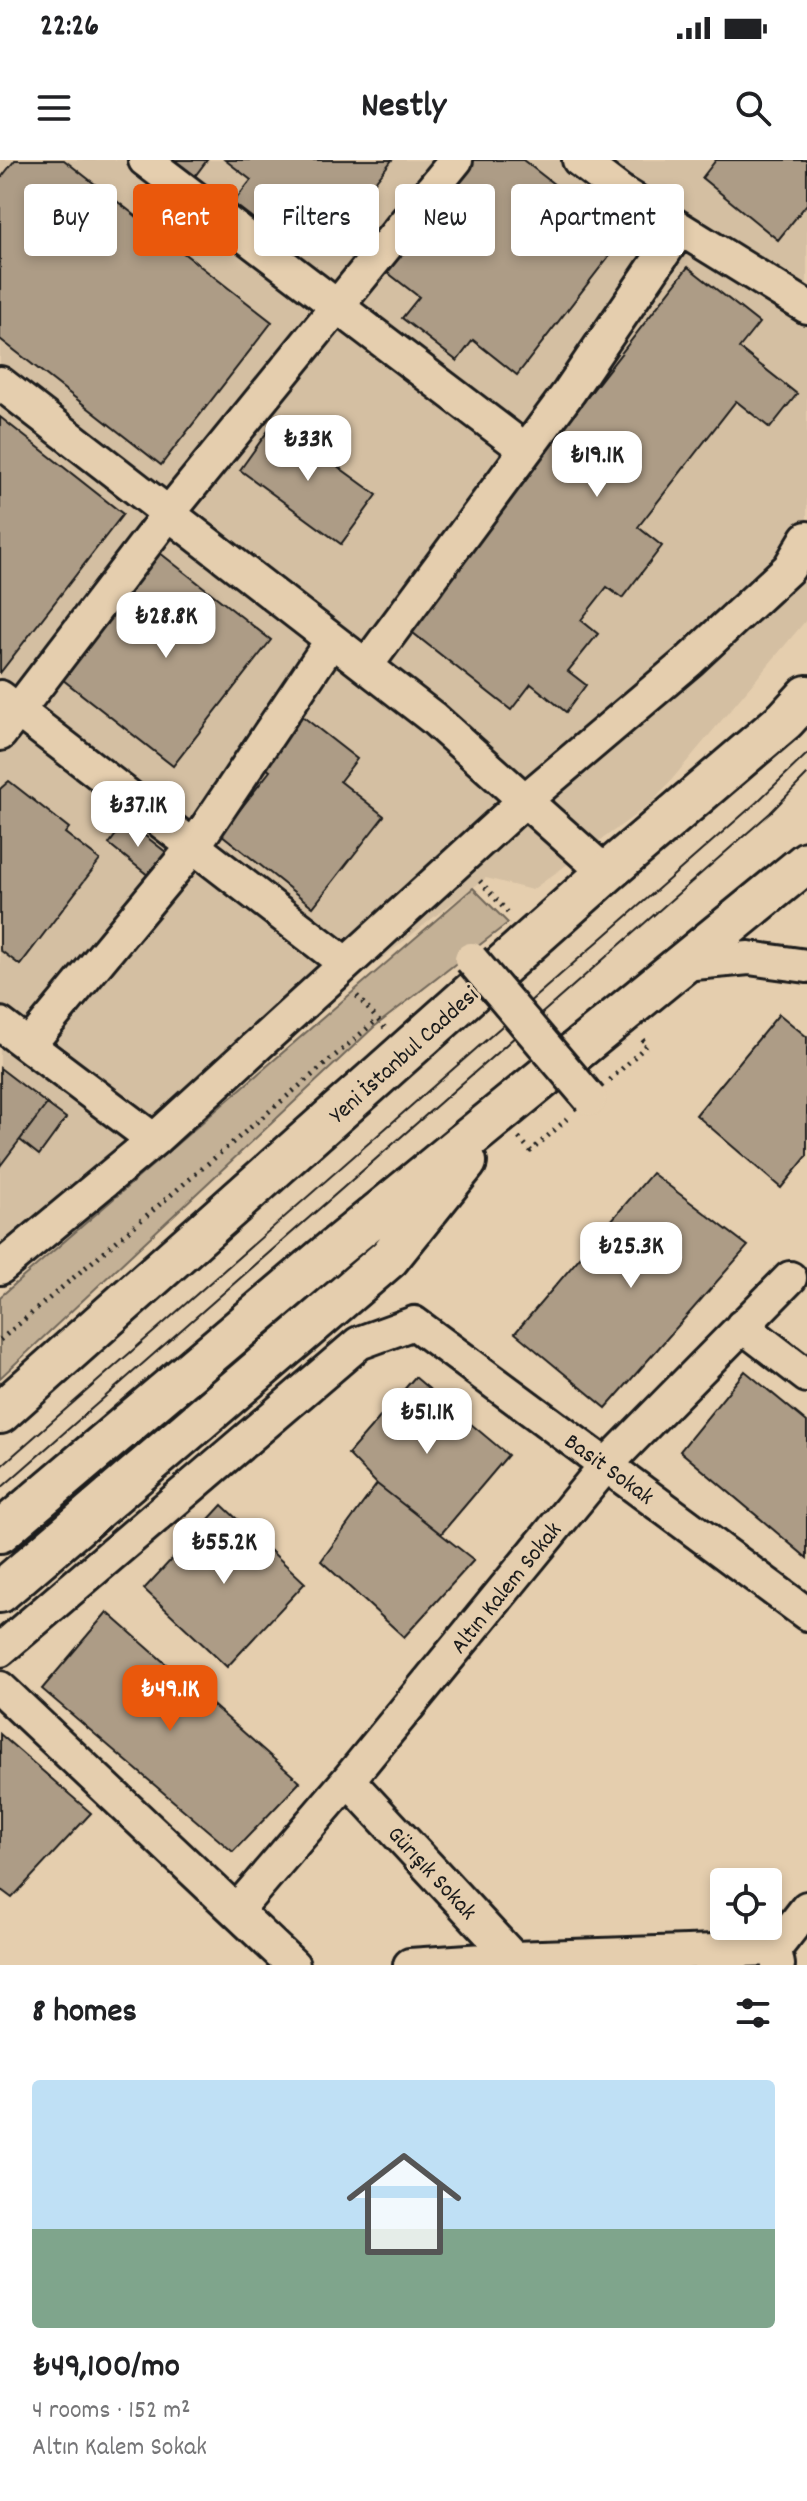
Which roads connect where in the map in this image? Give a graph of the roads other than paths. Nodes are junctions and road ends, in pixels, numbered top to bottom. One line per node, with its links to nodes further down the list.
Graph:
1 (145, 160): 7 (street)
2 (456, 160): 7 (street)
3 (594, 164): 4 (street)
4 (613, 184)
5 (684, 231): 8 (street)
6 (661, 256): 10 (street)
7 (336, 307): 10 (street); 11 (street)
8 (807, 307)
9 (0, 383): 11 (street)
10 (526, 450): 14 (street)
11 (169, 513): 13 (street); 16 (street)
12 (807, 538): 17 (street)
13 (332, 640): 14 (street); 18 (street)
14 (366, 666): 17 (street)
15 (807, 696): 20 (main road, Yeni İstanbul Caddesi)
16 (6, 713): 18 (street)
17 (524, 801): 20 (street); 24 (street)
18 (194, 846): 24 (street); 26 (street)
19 (807, 862): 22 (main road)
20 (606, 873): 34 (main road, Yeni İstanbul Caddesi)
21 (471, 959): 28 (street, bridge)
22 (683, 964): 23 (street); 27 (main road)
23 (807, 966)
24 (341, 968): 29 (street)
25 (0, 1024): 26 (street)
26 (29, 1045): 29 (street)
27 (519, 1098): 36 (main road); 37 (main road)
28 (590, 1099)
29 (154, 1140): 30 (street)
30 (0, 1268)
31 (790, 1278): 32 (street, Altın Kalem Sokak)
32 (742, 1326): 33 (street); 35 (street, Altın Kalem Sokak)
33 (807, 1376)
34 (0, 1413)
35 (606, 1465): 38 (street, Basit Sokak); 39 (street, Basit Sokak); 41 (street, Altın Kalem Sokak)
36 (0, 1532)
37 (0, 1592)
38 (807, 1614)
39 (0, 1650)
40 (0, 1688): 43 (street)
41 (348, 1780): 43 (street, Altın Kalem Sokak); 45 (street, Gürışık Sokak)
42 (807, 1908): 44 (street)
43 (236, 1911): 46 (street)
44 (777, 1957): 45 (street)
45 (514, 1962): 47 (street)
46 (293, 1965)
47 (410, 1965)

